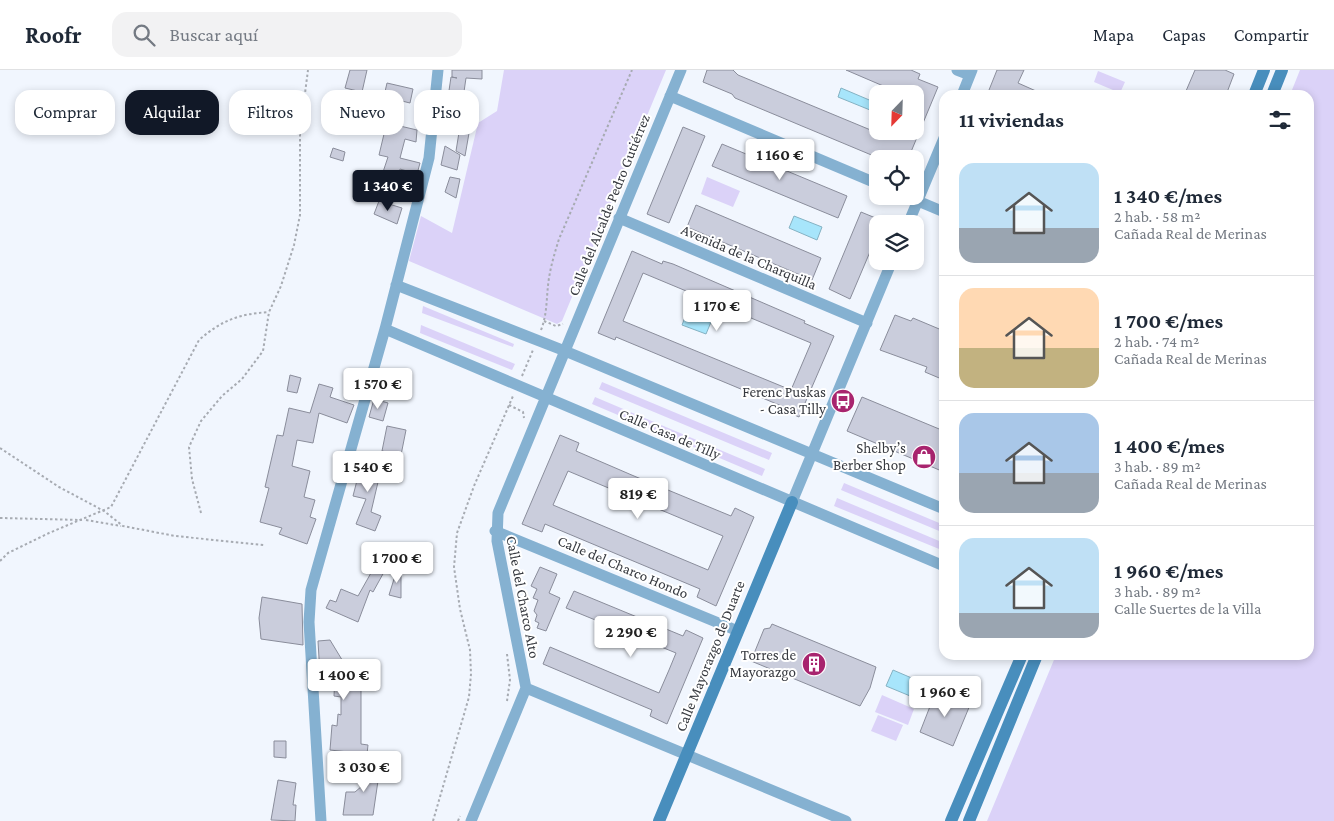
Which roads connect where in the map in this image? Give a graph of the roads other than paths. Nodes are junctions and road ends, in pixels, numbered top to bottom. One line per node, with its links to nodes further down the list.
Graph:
1 (438, 70): 18 (street)
2 (681, 70): 10 (street, Calle del Alcalde Pedro Gutiérrez)
3 (958, 70): 6 (street)
4 (1264, 70): 8 (main road)
5 (1282, 70): 9 (main road)
6 (971, 73): 7 (street)
7 (964, 90)
8 (1256, 90)
9 (1274, 90)
10 (670, 96): 12 (street); 16 (street, Calle del Alcalde Pedro Gutiérrez)
11 (939, 150): 13 (street)
12 (869, 180)
13 (924, 186)
14 (924, 204): 15 (street)
15 (939, 210)
16 (620, 218): 19 (street, Avenida de la Charquilla); 21 (street, Calle del Alcalde Pedro Gutiérrez)
17 (888, 270): 19 (street)
18 (396, 285): 20 (street); 21 (street)
19 (867, 323): 23 (street)
20 (385, 329): 22 (street, Calle Casa de Tilly); 33 (street)
21 (565, 351): 22 (street, Calle del Charco Alto); 23 (street)
22 (545, 398): 24 (street, Calle Casa de Tilly); 26 (street, Calle del Charco Alto)
23 (812, 454): 24 (street); 25 (street)
24 (792, 502): 27 (street, Calle Casa de Tilly); 28 (main road, Calle Mayorazgo de Duarte)
25 (939, 507)
26 (496, 531): 28 (street, Calle del Charco Hondo); 31 (street, Calle del Charco Alto)
27 (939, 564)
28 (738, 631): 32 (main road, Calle Mayorazgo de Duarte)
29 (1020, 660): 37 (main road)
30 (1035, 660): 38 (main road)
31 (526, 688): 32 (street); 34 (street)
32 (687, 756): 35 (main road, Calle Mayorazgo de Duarte); 36 (street)
33 (321, 821)
34 (471, 821)
35 (659, 821)
36 (846, 821)
37 (951, 821)
38 (969, 821)

